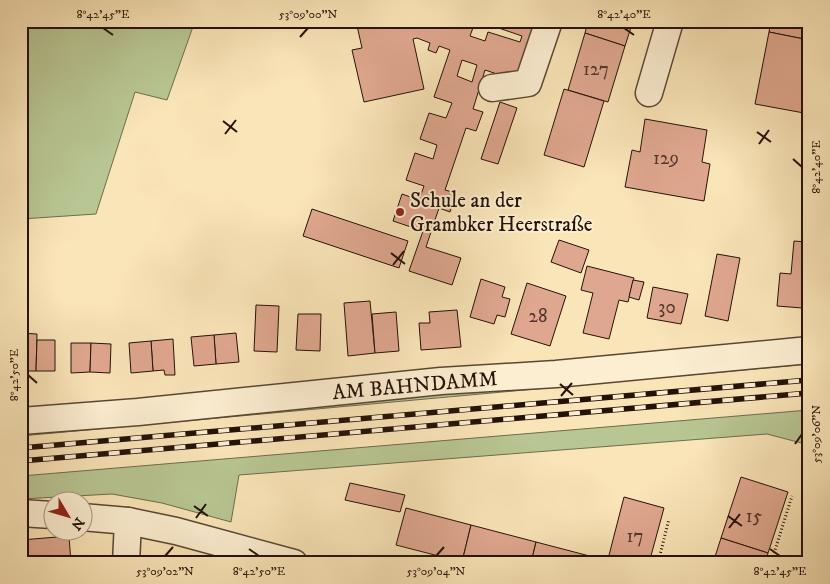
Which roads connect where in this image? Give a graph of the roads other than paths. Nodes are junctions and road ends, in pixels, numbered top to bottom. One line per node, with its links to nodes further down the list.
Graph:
1 (549, 21): 3 (street)
2 (670, 21): 4 (street)
3 (492, 88)
4 (648, 93)
5 (809, 350): 6 (street, AM BAHNDAMM)
6 (21, 420)
7 (21, 513): 8 (street)
8 (42, 514)
9 (92, 519): 10 (street)
10 (128, 521): 11 (street); 12 (street)
11 (126, 563)
12 (294, 563)

